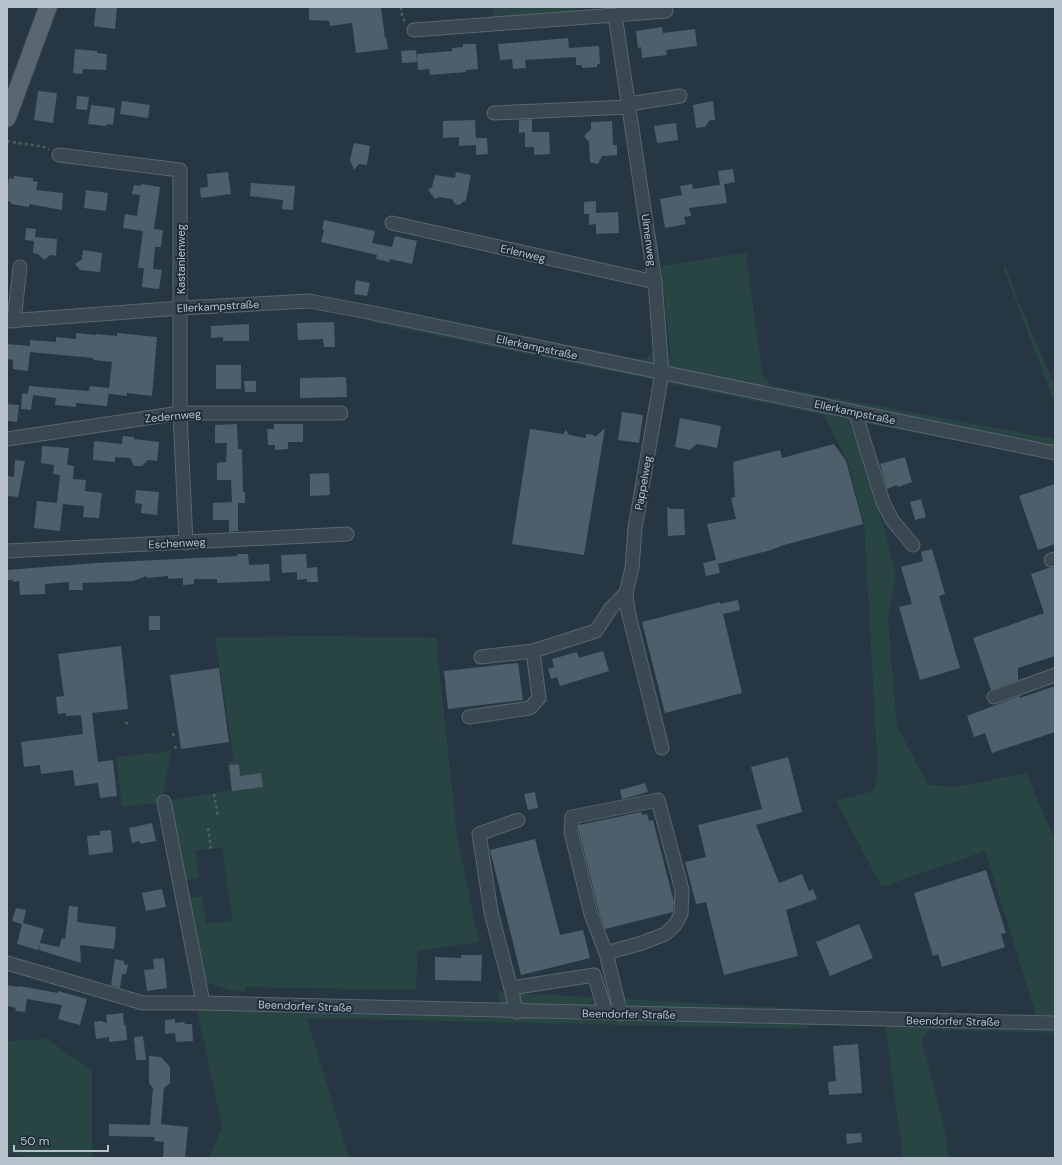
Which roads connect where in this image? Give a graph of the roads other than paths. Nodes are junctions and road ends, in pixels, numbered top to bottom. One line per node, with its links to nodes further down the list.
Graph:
1 (48, 7): 8 (main road)
2 (666, 11): 3 (street)
3 (615, 15): 4 (street); 6 (street, Ulmenweg)
4 (414, 30)
5 (680, 96): 6 (street)
6 (629, 106): 7 (street); 12 (street, Ulmenweg)
7 (494, 113)
8 (7, 118)
9 (59, 155): 13 (street, Kastanienweg)
10 (392, 223): 12 (street, Erlenweg)
11 (20, 267): 14 (street, Ellerkampstraße)
12 (655, 282): 15 (street, Ulmenweg)
13 (181, 308): 14 (street, Ellerkampstraße); 15 (street, Ellerkampstraße); 17 (street, Kastanienweg)
14 (11, 321)
15 (662, 372): 16 (street, Ellerkampstraße); 25 (street, Pappelweg)
16 (855, 412): 20 (street, Ellerkampstraße); 23 (street)
17 (180, 413): 18 (street, Zedernweg); 19 (street, Zedernweg); 22 (street, Kastanienweg)
18 (341, 413)
19 (7, 439)
20 (1055, 453)
21 (347, 534): 22 (street, Eschenweg)
22 (186, 543): 24 (street, Eschenweg)
23 (913, 545)
24 (7, 551)
25 (626, 593): 26 (street); 31 (street)
26 (533, 651): 27 (street); 30 (street)
27 (481, 656)
28 (1055, 675): 29 (street)
29 (994, 697)
30 (469, 717)
31 (662, 748)
32 (164, 802): 37 (street)
33 (518, 820): 36 (street)
34 (606, 953): 34 (street); 40 (street)
35 (7, 963): 37 (street, Beendorfer Straße)
36 (511, 988): 38 (street); 39 (street)
37 (203, 1003): 38 (street, Beendorfer Straße)
38 (517, 1012): 39 (street, Beendorfer Straße)
39 (606, 1014): 40 (street, Beendorfer Straße)
40 (621, 1014): 41 (street, Beendorfer Straße)
41 (1055, 1023)

